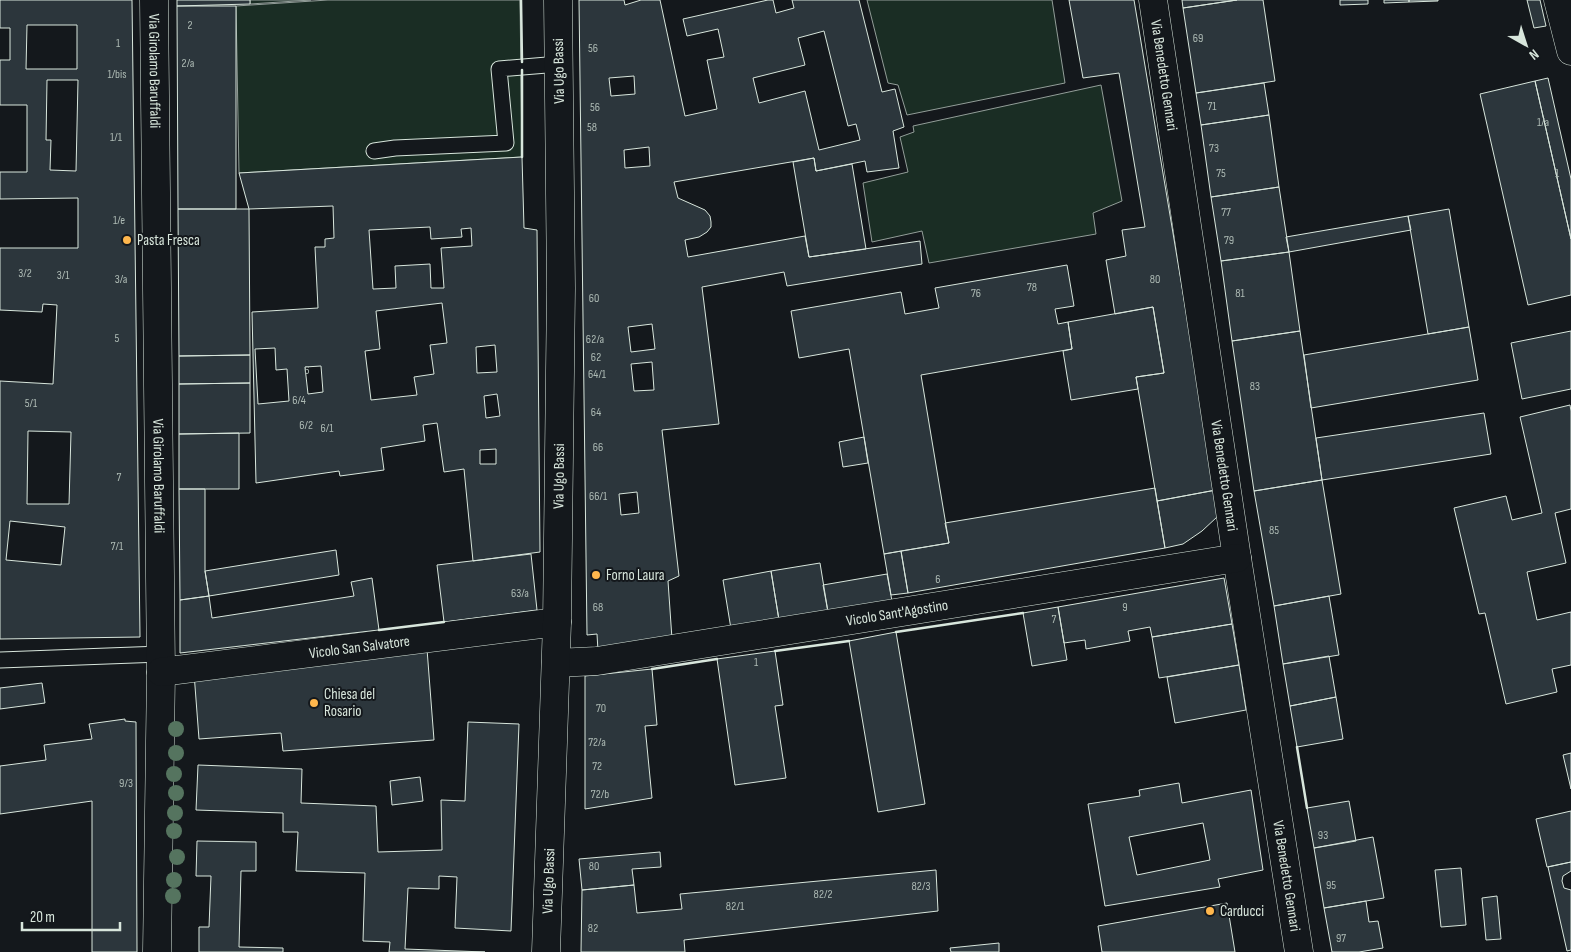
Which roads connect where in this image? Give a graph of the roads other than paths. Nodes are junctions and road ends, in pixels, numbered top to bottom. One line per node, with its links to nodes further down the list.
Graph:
1 (154, 0): 12 (street, Via Girolamo Baruffaldi)
2 (558, 0): 6 (street, Via Ugo Bassi)
3 (1153, 0): 8 (street, Via Benedetto Gennari)
4 (1558, 0): 5 (street)
5 (1571, 51)
6 (559, 64): 7 (lane); 9 (street, Via Ugo Bassi)
7 (374, 151)
8 (1237, 558): 11 (street, Vicolo Sant'Agostino); 15 (street, Via Benedetto Gennari)
9 (557, 622): 11 (street, Via Ugo Bassi); 12 (street, Vicolo San Salvatore)
10 (0, 660): 12 (lane)
11 (556, 662): 14 (street, Via Ugo Bassi)
12 (161, 663): 13 (street, Via Girolamo Baruffaldi)
13 (157, 952)
14 (546, 952)
15 (1299, 952)

